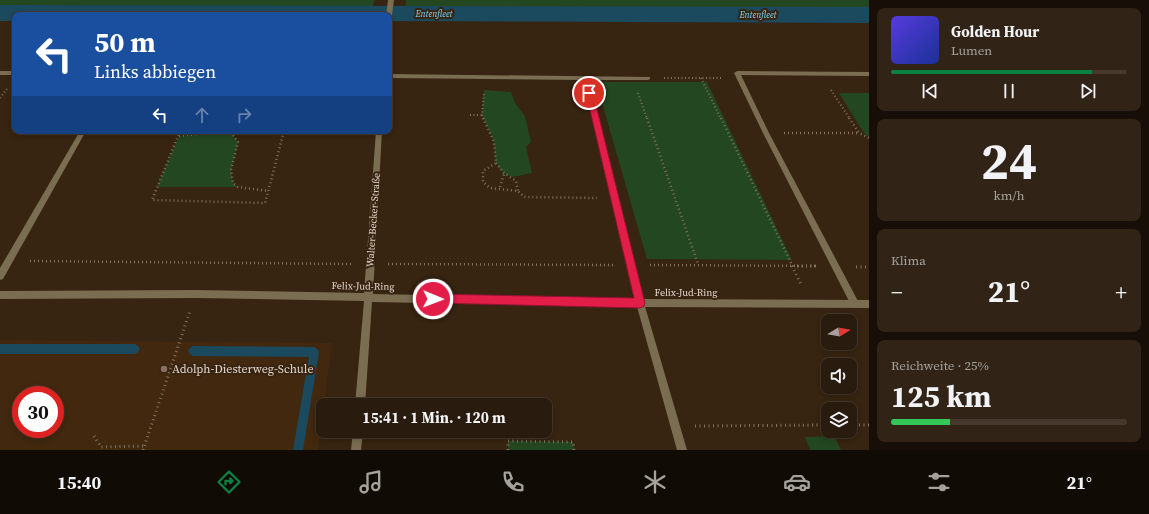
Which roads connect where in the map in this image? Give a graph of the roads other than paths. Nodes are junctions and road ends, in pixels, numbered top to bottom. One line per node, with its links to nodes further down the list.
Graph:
1 (390, 0): 2 (street)
2 (389, 12)
3 (0, 73): 4 (street)
4 (12, 73)
5 (869, 74): 15 (street)
6 (392, 76): 7 (street)
7 (586, 78): 8 (street); 14 (street)
8 (648, 78)
9 (82, 134): 11 (street)
10 (379, 134): 13 (street, Walter-Becker-Straße)
11 (0, 276)
12 (0, 295): 13 (street, Felix-Jud-Ring)
13 (370, 298): 14 (street, Felix-Jud-Ring); 17 (street, Walter-Becker-Straße)
14 (640, 303): 15 (street, Felix-Jud-Ring); 20 (street)
15 (855, 304): 16 (street, Felix-Jud-Ring)
16 (869, 304)
17 (361, 398)
18 (357, 438): 19 (street)
19 (356, 450)
20 (682, 450)

